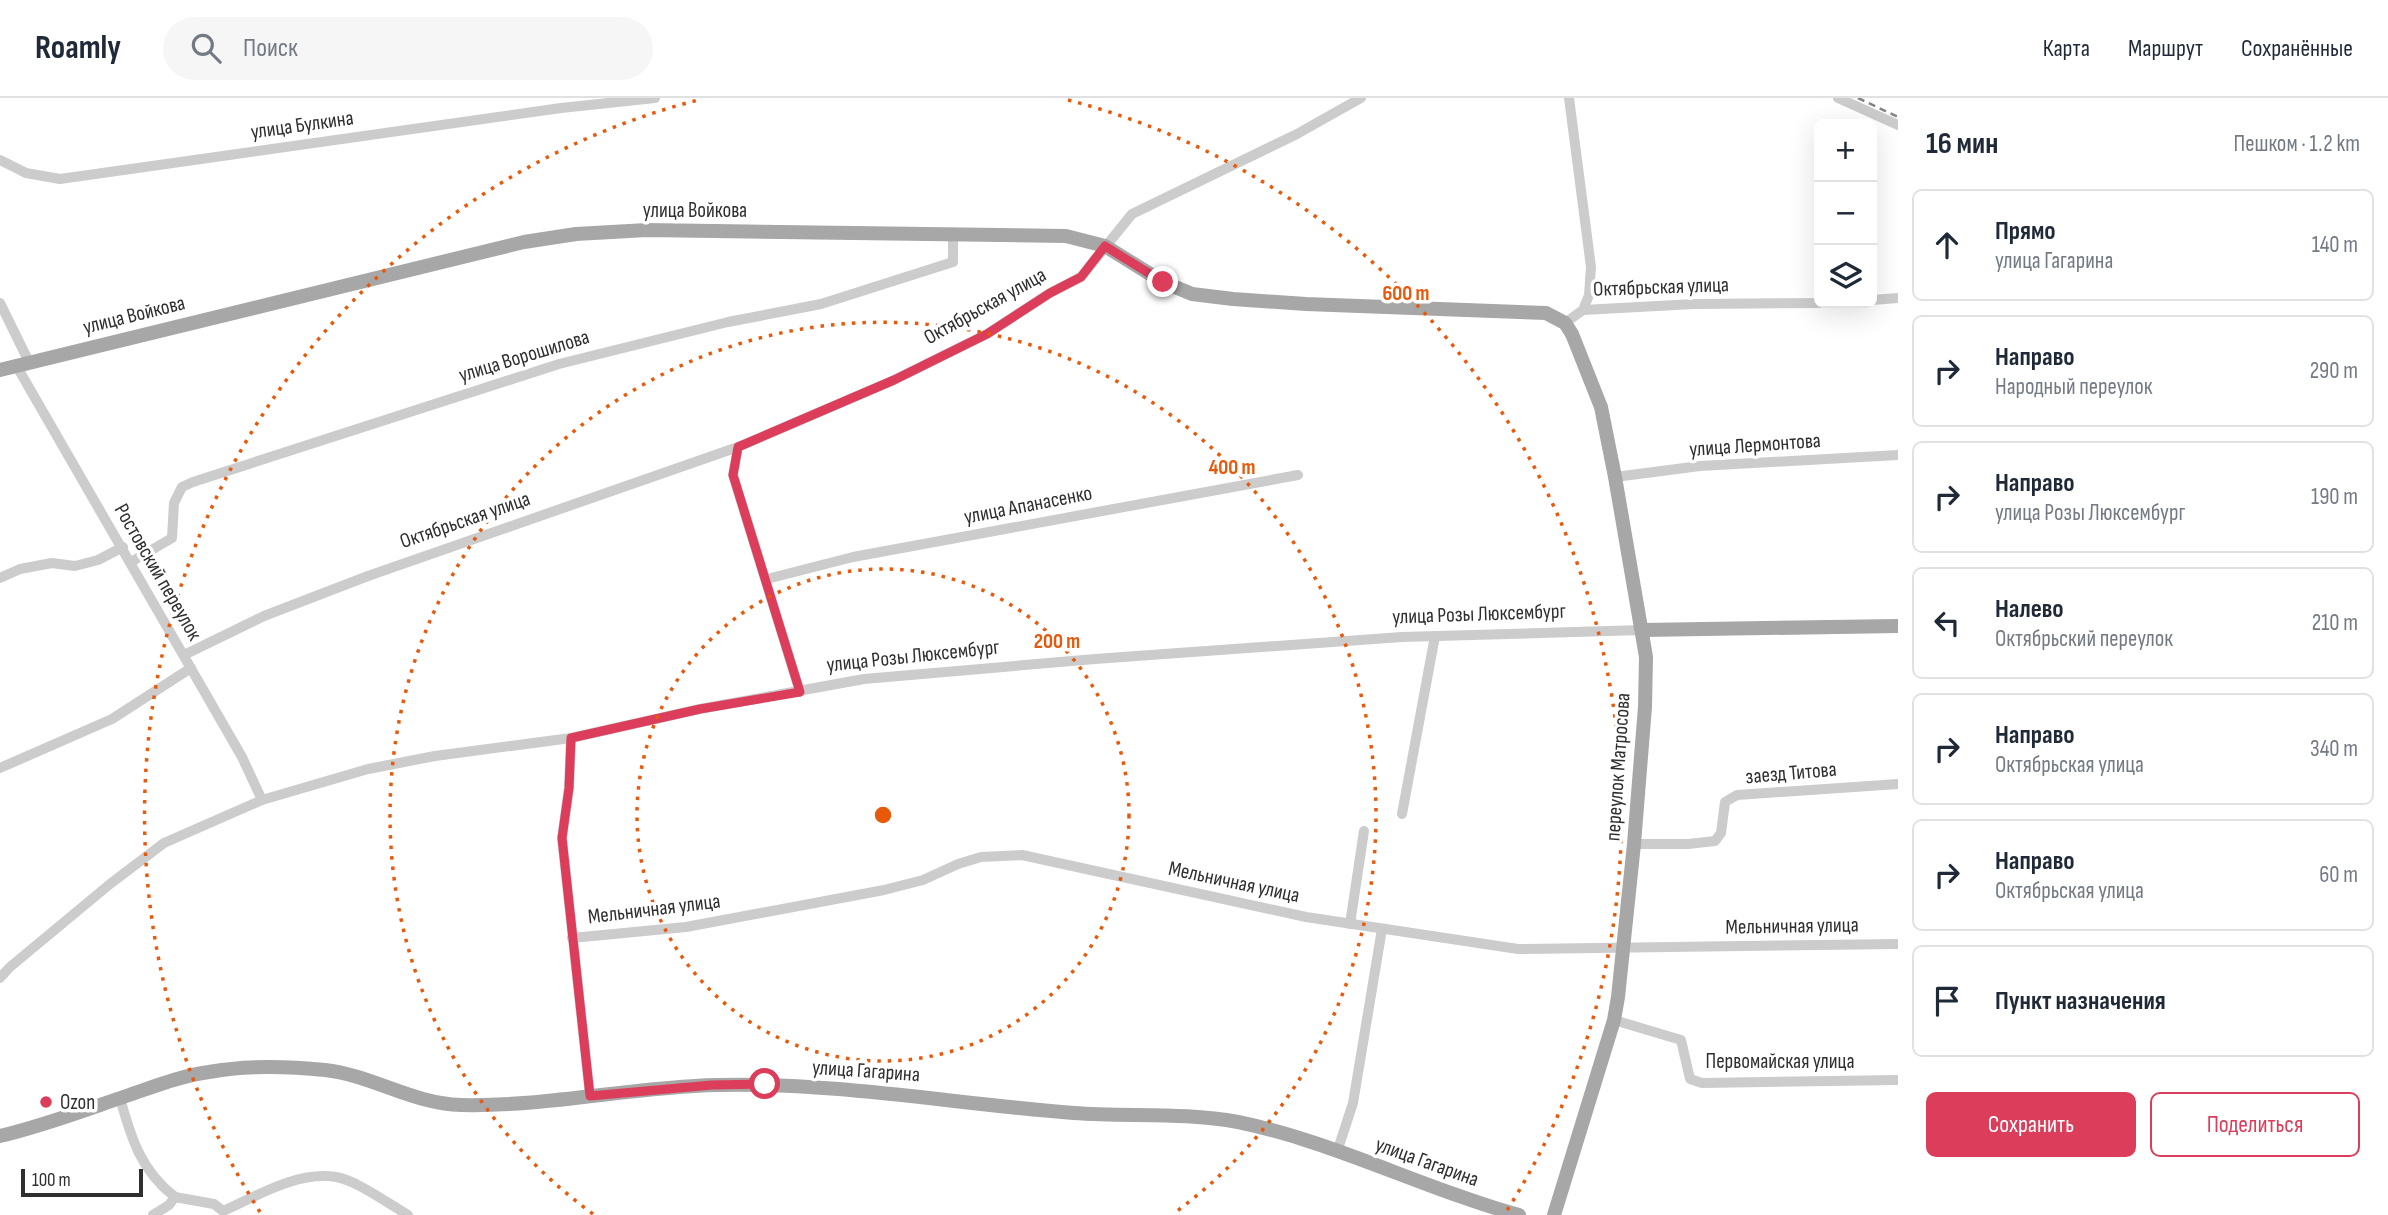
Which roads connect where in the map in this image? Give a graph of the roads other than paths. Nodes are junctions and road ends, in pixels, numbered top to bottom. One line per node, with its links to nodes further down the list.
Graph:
1 (655, 98): 6 (street, улица Булкина)
2 (1361, 98): 8 (street)
3 (1569, 98): 13 (street)
4 (1838, 98): 5 (street)
5 (1898, 125)
6 (0, 160)
7 (953, 234): 8 (main road, улица Войкова); 15 (main road, улица Войкова); 22 (street, улица Ворошилова)
8 (1105, 246): 14 (main road); 17 (street, Октябрьская улица)
9 (1898, 298): 10 (street)
10 (1877, 300)
11 (0, 303): 15 (street, Ростовский переулок)
12 (1814, 303): 13 (street, Октябрьская улица)
13 (1583, 310): 14 (street, Октябрьская улица)
14 (1565, 323): 20 (main road, переулок Матросова)
15 (22, 364): 16 (main road, улица Войкова); 21 (street, Ростовский переулок)
16 (0, 370)
17 (738, 447): 24 (street); 28 (street, Октябрьская улица)
18 (1898, 455): 20 (street, улица Лермонтова)
19 (1298, 475): 24 (street, улица Апанасенко)
20 (1615, 477): 26 (main road, переулок Матросова)
21 (123, 547): 22 (street, Ростовский переулок); 23 (street)
22 (131, 562): 28 (street, Ростовский переулок)
23 (0, 578)
24 (767, 579): 30 (street)
25 (1898, 626): 26 (main road, улица Розы Люксембург)
26 (1642, 630): 27 (street, улица Розы Люксембург); 37 (main road, переулок Матросова)
27 (1435, 636): 30 (street, улица Розы Люксембург); 35 (street)
28 (184, 655): 29 (street, Ростовский переулок)
29 (191, 668): 32 (street); 34 (street, Ростовский переулок)
30 (800, 692): 31 (street, улица Розы Люксембург)
31 (571, 738): 34 (street, улица Розы Люксембург); 40 (street)
32 (0, 768)
33 (1898, 784): 37 (street, заезд Титова)
34 (262, 800): 43 (street, улица Розы Люксембург)
35 (1402, 814)
36 (1364, 831): 38 (street)
37 (1634, 844): 42 (main road, переулок Матросова)
38 (1350, 924): 39 (street, Мельничная улица); 40 (street, Мельничная улица)
39 (1382, 929): 42 (street, Мельничная улица); 49 (street)
40 (572, 938): 46 (street)
41 (1898, 944): 42 (street, Мельничная улица)
42 (1624, 948): 44 (main road, переулок Матросова)
43 (0, 978)
44 (1614, 1020): 45 (street, Первомайская улица); 55 (main road, переулок Матросова)
45 (1898, 1080)
46 (590, 1096): 47 (main road, улица Гагарина); 49 (main road, улица Гагарина)
47 (120, 1098): 48 (main road, улица Гагарина); 50 (street)
48 (0, 1136)
49 (1337, 1152): 54 (main road, улица Гагарина)
50 (175, 1197): 51 (street); 52 (street)
51 (224, 1213): 53 (street)
52 (153, 1215)
53 (408, 1215)
54 (1519, 1215)
55 (1554, 1215)

